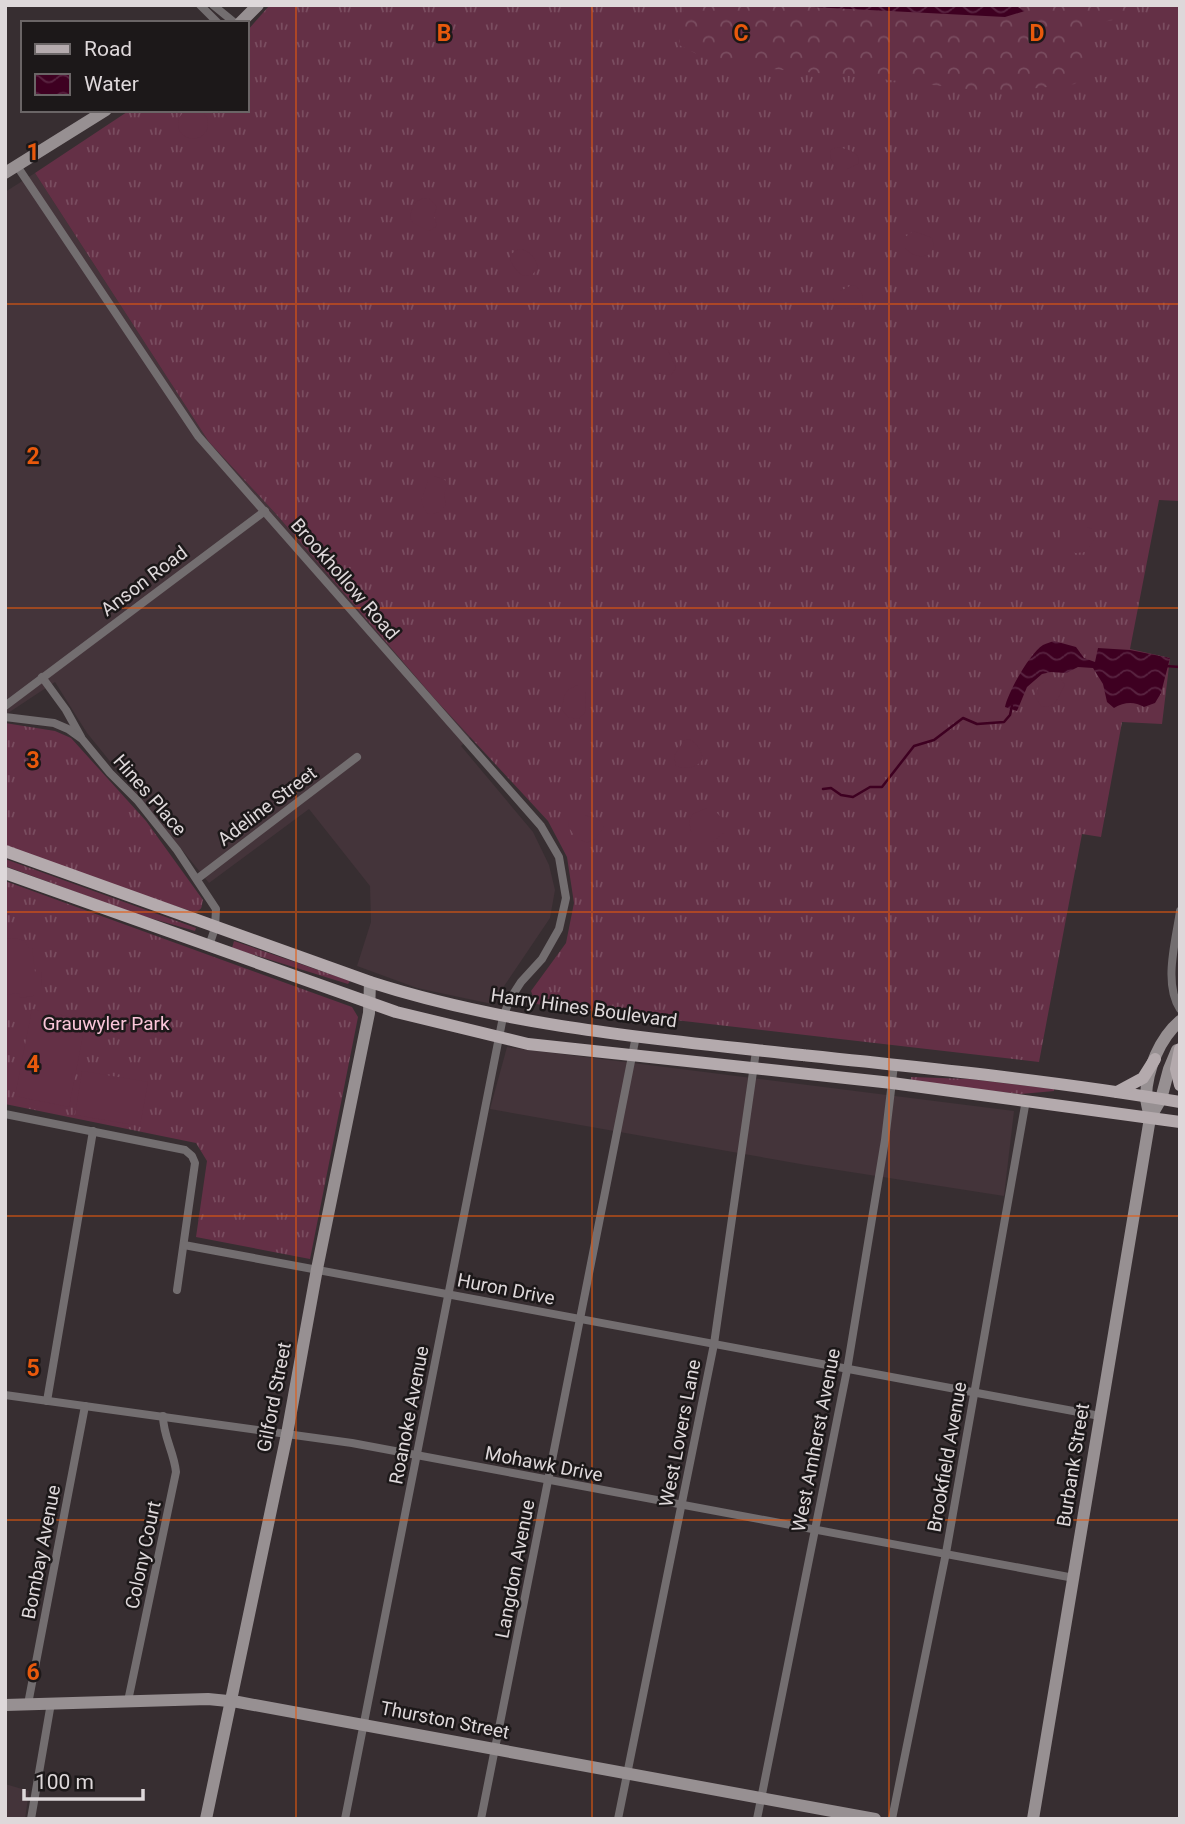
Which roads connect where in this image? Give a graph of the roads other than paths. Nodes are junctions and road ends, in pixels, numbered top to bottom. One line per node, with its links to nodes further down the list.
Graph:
1 (200, 5): 4 (street)
2 (213, 5): 5 (street)
3 (258, 5): 6 (street)
4 (216, 21)
5 (235, 21)
6 (240, 21)
7 (103, 112): 8 (street)
8 (17, 166): 9 (street); 10 (street, Brookhollow Road)
9 (5, 173)
10 (265, 511): 11 (street, Anson Road); 25 (street, Brookhollow Road)
11 (42, 677): 12 (street, Anson Road); 14 (street)
12 (5, 706)
13 (5, 717): 14 (street, Hines Place)
14 (82, 739): 18 (street, Hines Place)
15 (357, 757): 18 (street, Adeline Street)
16 (5, 851): 20 (main road, Harry Hines Boulevard)
17 (5, 873): 21 (main road, Harry Hines Boulevard)
18 (197, 879): 20 (street, Hines Place)
19 (1180, 911): 24 (street)
20 (215, 928): 21 (street); 22 (main road, Harry Hines Boulevard)
21 (209, 946): 23 (main road, Harry Hines Boulevard)
22 (370, 982): 23 (street, Gilford Street); 25 (main road, Harry Hines Boulevard)
23 (370, 1003): 28 (main road, Harry Hines Boulevard); 47 (street, Gilford Street)
24 (1180, 1009)
25 (503, 1017): 27 (main road, Harry Hines Boulevard); 28 (street, Roanoke Avenue)
26 (1180, 1021): 32 (street)
27 (636, 1036): 30 (main road, Harry Hines Boulevard); 31 (street, Langdon Avenue)
28 (499, 1038): 31 (main road, Harry Hines Boulevard); 49 (street, Roanoke Avenue)
29 (1180, 1048): 36 (main road); 39 (street)
30 (756, 1051): 33 (main road, Harry Hines Boulevard); 34 (street, West Lovers Lane)
31 (632, 1057): 34 (main road, Harry Hines Boulevard); 50 (street, Langdon Avenue)
32 (1155, 1059): 37 (main road); 38 (street)
33 (894, 1065): 35 (street, West Amherst Avenue); 37 (main road, Harry Hines Boulevard)
34 (753, 1070): 35 (main road, Harry Hines Boulevard); 51 (street, West Lovers Lane)
35 (892, 1083): 40 (main road, Harry Hines Boulevard); 52 (street, West Amherst Avenue)
36 (1180, 1085)
37 (1115, 1093): 38 (main road, Harry Hines Boulevard)
38 (1146, 1097): 39 (main road, Harry Hines Boulevard); 43 (street)
39 (1161, 1099): 41 (main road, Harry Hines Boulevard); 43 (street)
40 (1026, 1100): 43 (main road, Harry Hines Boulevard); 53 (street, Brookfield Avenue)
41 (1180, 1102)
42 (5, 1114): 45 (street)
43 (1150, 1118): 44 (main road, Harry Hines Boulevard); 58 (street, Burbank Street)
44 (1180, 1122)
45 (93, 1130): 46 (street); 55 (street)
46 (184, 1245): 47 (street, Huron Drive); 48 (street)
47 (317, 1269): 49 (street, Huron Drive); 59 (street, Gilford Street)
48 (177, 1290)
49 (448, 1294): 50 (street, Huron Drive); 60 (street, Roanoke Avenue)
50 (581, 1320): 51 (street, Huron Drive); 61 (street, Langdon Avenue)
51 (713, 1344): 52 (street, Huron Drive); 62 (street, West Lovers Lane)
52 (847, 1370): 53 (street, Huron Drive); 63 (street, West Amherst Avenue)
53 (975, 1393): 58 (street, Huron Drive); 64 (street, Brookfield Avenue)
54 (5, 1395): 55 (street, Mohawk Drive)
55 (47, 1401): 56 (street, Mohawk Drive)
56 (85, 1406): 57 (street, Mohawk Drive); 69 (street, Bombay Avenue)
57 (163, 1416): 59 (street, Mohawk Drive); 66 (street, Colony Court)
58 (1100, 1416): 65 (street, Burbank Street)
59 (287, 1434): 60 (street, Mohawk Drive); 67 (street, Gilford Street)
60 (418, 1456): 61 (street, Mohawk Drive); 71 (street, Roanoke Avenue)
61 (549, 1480): 62 (street, Mohawk Drive); 72 (street, Langdon Avenue)
62 (681, 1506): 63 (street, Mohawk Drive); 73 (street, West Lovers Lane)
63 (814, 1530): 64 (street, Mohawk Drive); 74 (street, West Amherst Avenue)
64 (946, 1553): 65 (street, Mohawk Drive); 82 (street, Brookfield Avenue)
65 (1074, 1578): 83 (street, Burbank Street)
66 (128, 1701): 67 (street, Thurston Street); 68 (street, Thurston Street)
67 (232, 1701): 71 (street, Thurston Street); 76 (street, Gilford Street)
68 (51, 1703): 69 (street, Thurston Street); 75 (street)
69 (28, 1704): 70 (street, Thurston Street)
70 (5, 1705)
71 (364, 1724): 72 (street, Thurston Street); 77 (street, Roanoke Avenue)
72 (495, 1749): 73 (street, Thurston Street); 78 (street, Langdon Avenue)
73 (627, 1773): 74 (street, Thurston Street); 79 (street, West Lovers Lane)
74 (761, 1799): 80 (street, West Amherst Avenue); 81 (street, Thurston Street)
75 (32, 1819)
76 (206, 1819)
77 (345, 1819)
78 (481, 1819)
79 (618, 1819)
80 (757, 1819)
81 (875, 1819)
82 (892, 1819)
83 (1033, 1819)

